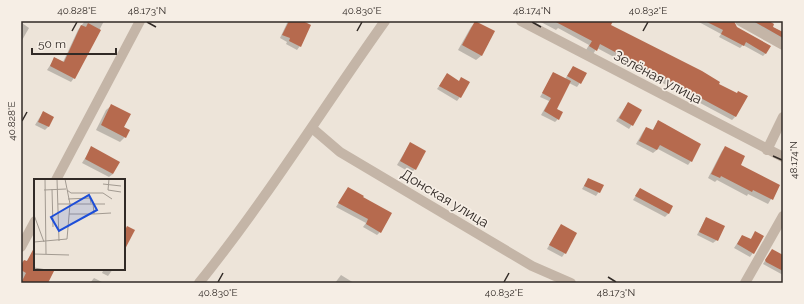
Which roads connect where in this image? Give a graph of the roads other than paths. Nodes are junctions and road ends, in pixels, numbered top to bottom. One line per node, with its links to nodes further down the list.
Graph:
1 (140, 21): 10 (street)
2 (385, 21): 7 (street)
3 (521, 21): 8 (street, Зелёная улица)
4 (740, 21): 5 (street)
5 (783, 45)
6 (783, 118): 8 (street)
7 (312, 128): 14 (street); 15 (street, Донская улица)
8 (767, 150): 9 (street, Зелёная улица)
9 (783, 157)
10 (57, 179)
11 (783, 216): 16 (street)
12 (34, 223): 13 (street)
13 (21, 247)
14 (199, 283)
15 (571, 283)
16 (745, 283)

